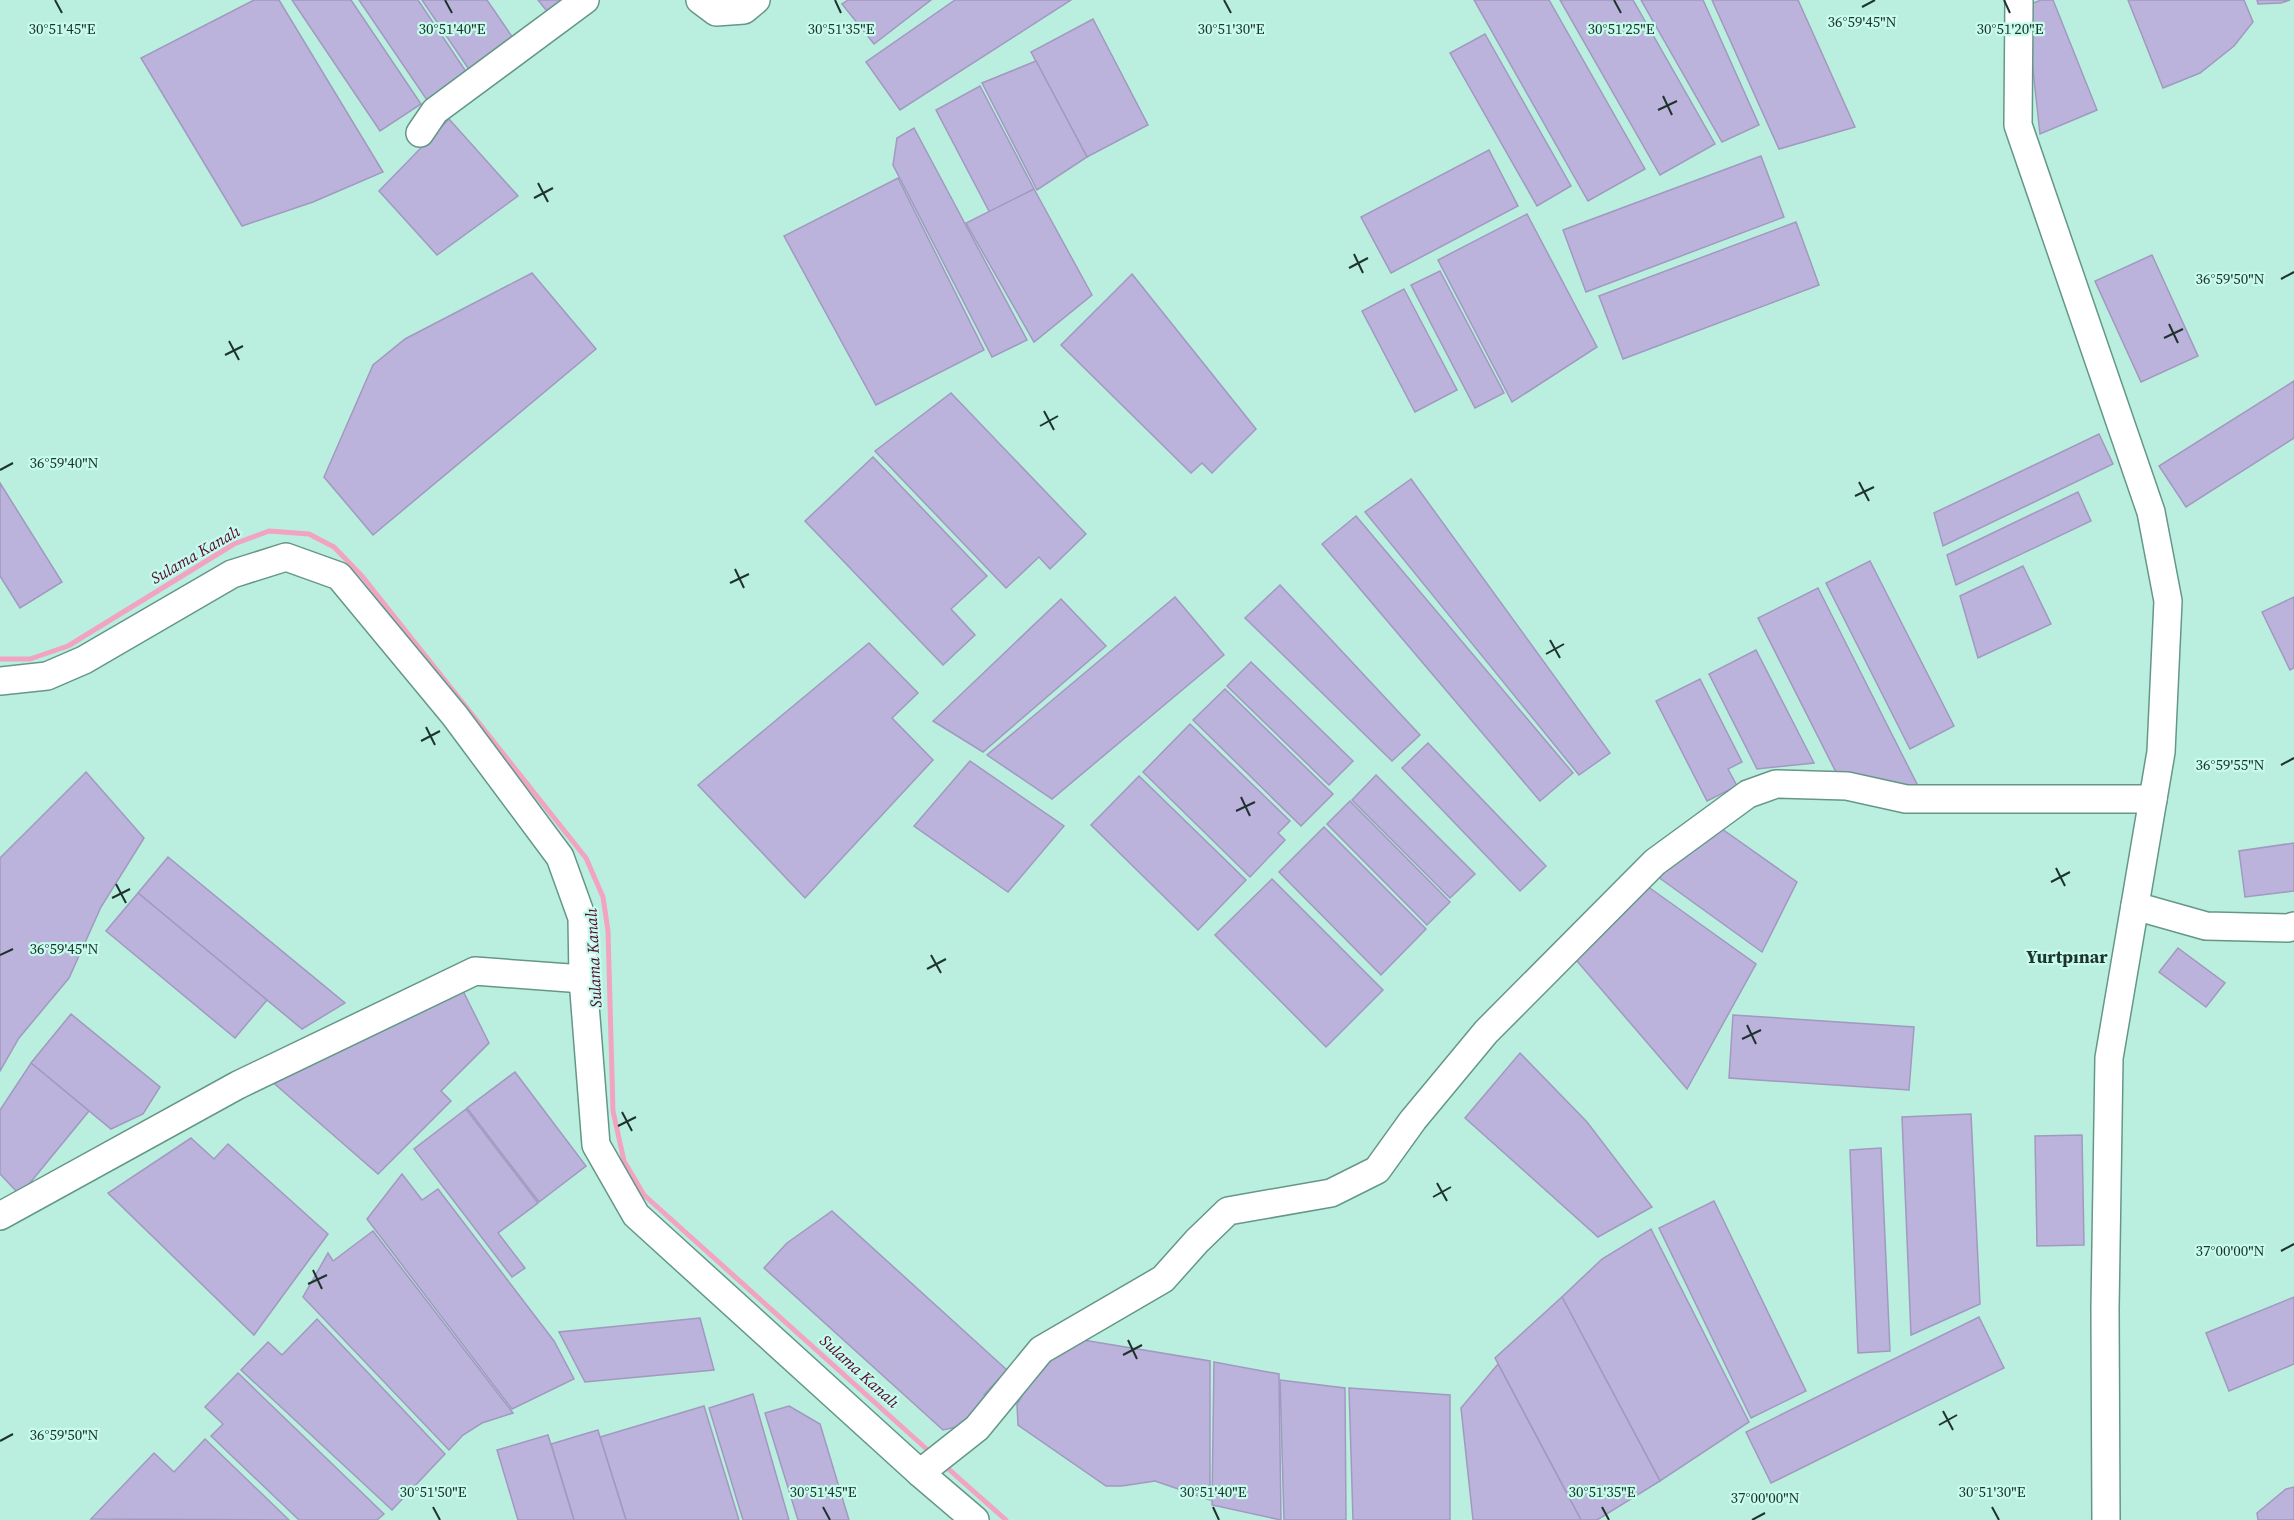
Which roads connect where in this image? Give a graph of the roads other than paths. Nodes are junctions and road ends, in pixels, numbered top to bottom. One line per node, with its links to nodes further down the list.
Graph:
1 (585, 0): 5 (street)
2 (700, 0): 3 (street)
3 (756, 0)
4 (2019, 0): 7 (street)
5 (420, 133)
6 (0, 681): 10 (street)
7 (2153, 799): 8 (street); 12 (street)
8 (2135, 906): 9 (street); 14 (street)
9 (2294, 926)
10 (583, 979): 11 (street); 12 (street)
11 (0, 1216)
12 (920, 1473): 13 (street)
13 (975, 1520)
14 (2106, 1520)

